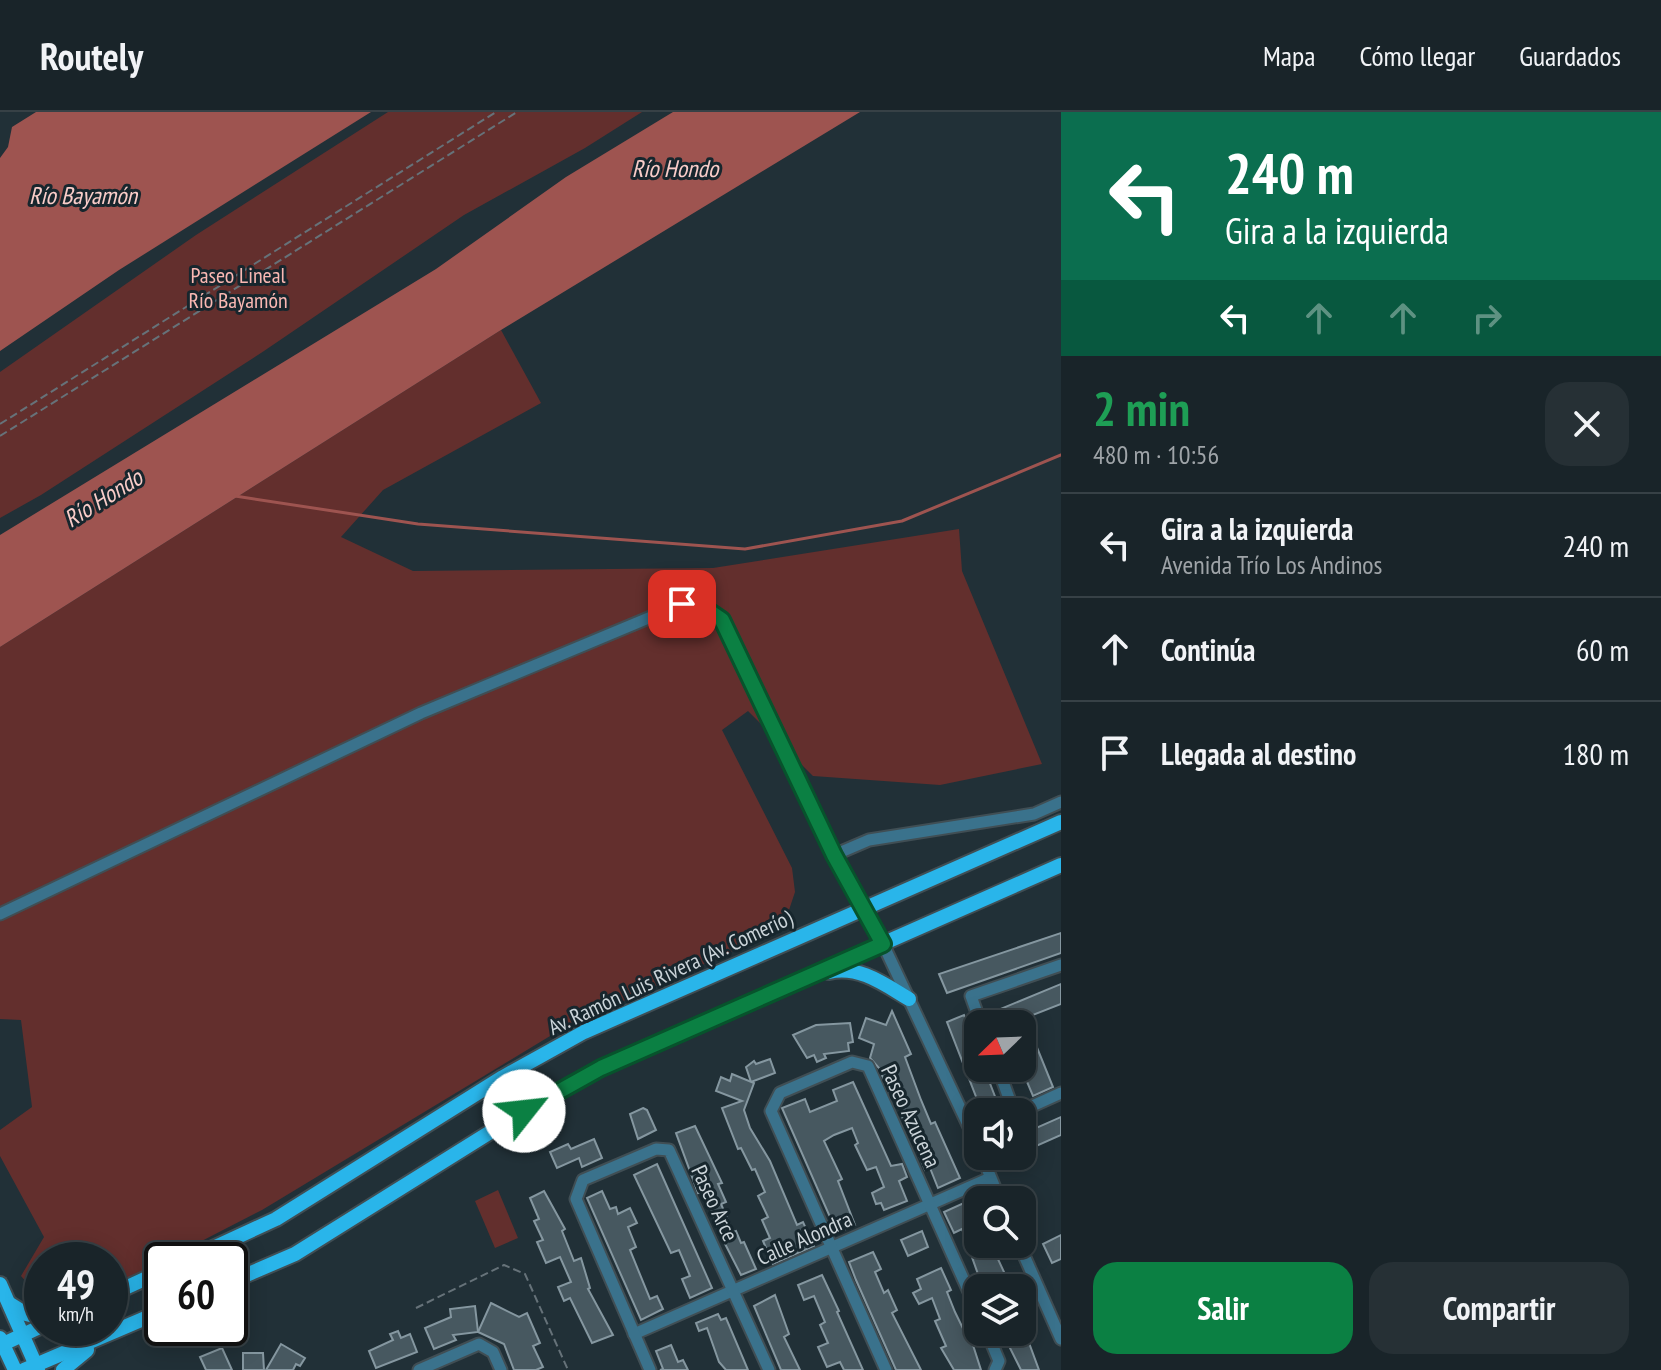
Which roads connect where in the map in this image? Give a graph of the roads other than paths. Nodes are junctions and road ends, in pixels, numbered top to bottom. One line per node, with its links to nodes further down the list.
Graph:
1 (1061, 802): 3 (street)
2 (1061, 822): 5 (main road, Av. Ramón Luis Rivera (Av. Comerío))
3 (834, 855): 5 (street); 6 (street)
4 (1061, 865): 7 (main road)
5 (862, 909): 7 (street); 19 (main road, Av. Ramón Luis Rivera (Av. Comerío))
6 (0, 914)
7 (883, 944): 9 (main road); 10 (street)
8 (1061, 965): 11 (street)
9 (805, 978): 10 (main road); 22 (main road)
10 (909, 999): 14 (street)
11 (976, 1010)
12 (1061, 1093): 13 (street)
13 (1036, 1104)
14 (964, 1111)
15 (987, 1170): 16 (street)
16 (990, 1178): 17 (street); 18 (street, Calle Alondra)
17 (994, 1186)
18 (931, 1204): 20 (street, Calle Alondra); 20 (street, Paseo Azucena); 23 (street)
19 (226, 1242)
20 (831, 1248): 25 (street, Calle Alondra); 42 (street)
21 (1025, 1258): 30 (street)
22 (248, 1274)
23 (964, 1280)
24 (0, 1284): 26 (main road)
25 (734, 1290): 28 (street, Calle Alondra); 28 (street, Paseo Arce); 41 (street)
26 (8, 1301): 27 (main road); 29 (main road)
27 (24, 1313)
28 (634, 1334): 40 (street)
29 (22, 1335): 31 (main road); 35 (main road)
30 (1061, 1339)
31 (2, 1341): 36 (main road)
32 (81, 1346): 35 (main road)
33 (92, 1346): 37 (main road)
34 (993, 1346): 43 (street)
35 (32, 1368)
36 (15, 1370)
37 (63, 1370)
38 (419, 1370): 39 (street)
39 (501, 1370)
40 (650, 1370)
41 (769, 1370)
42 (886, 1370)
43 (995, 1370)

